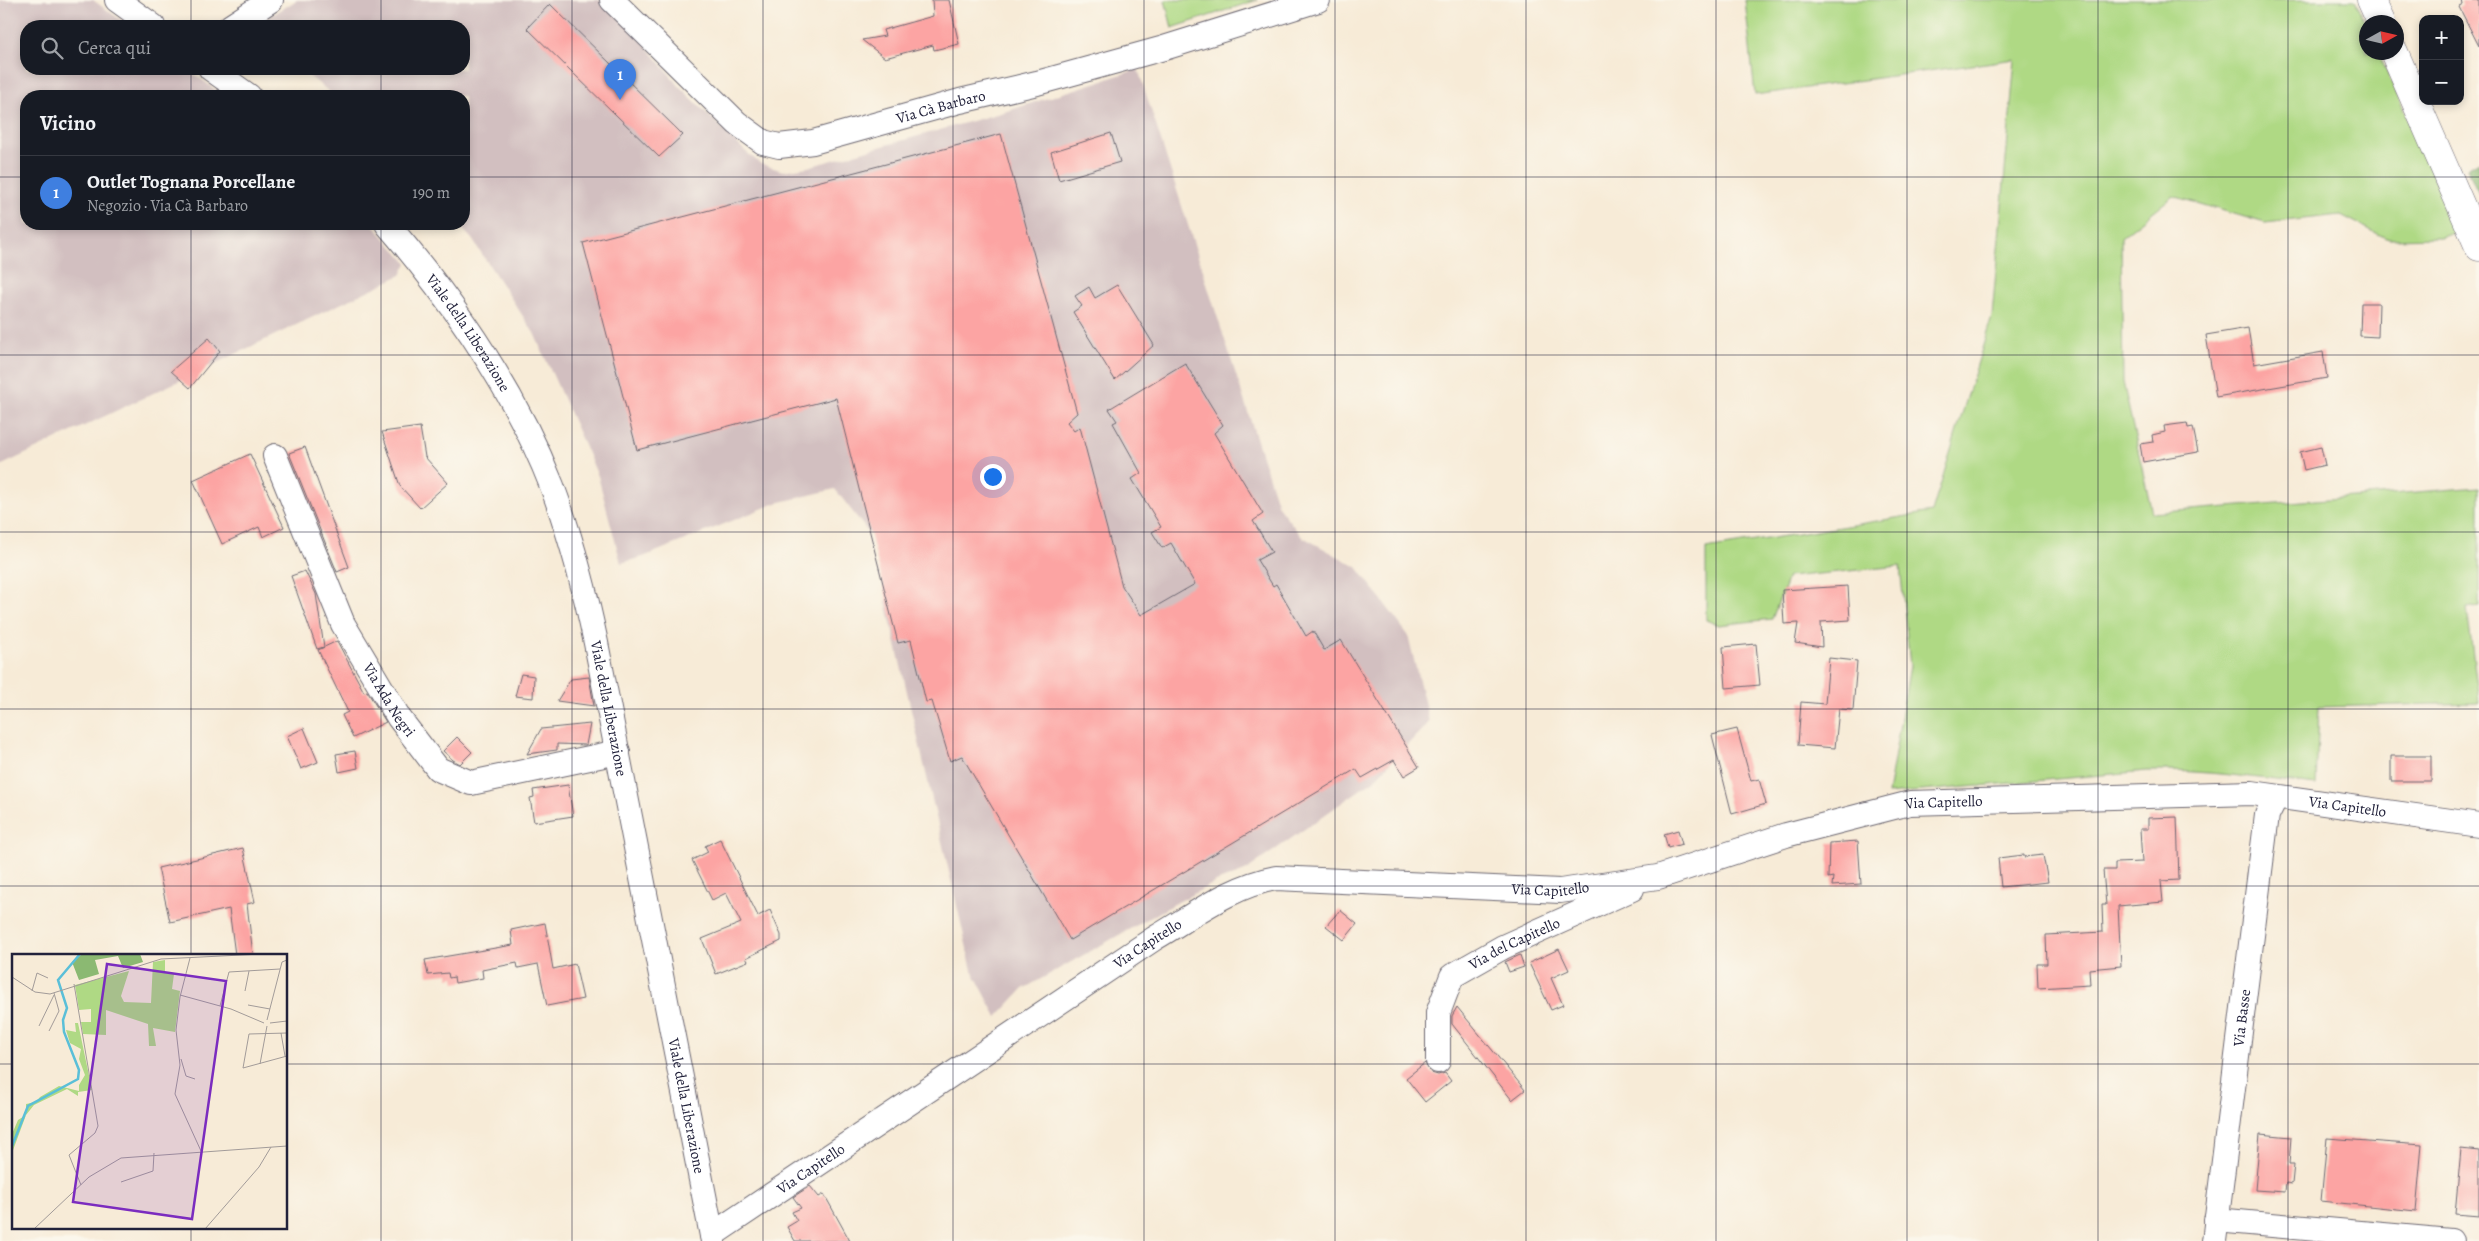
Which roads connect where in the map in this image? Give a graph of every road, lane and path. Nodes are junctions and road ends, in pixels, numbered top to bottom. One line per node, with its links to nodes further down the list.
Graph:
1 (117, 0): 7 (street)
2 (271, 0): 8 (street)
3 (612, 0): 4 (street, Via Cà Barbaro)
4 (1318, 0)
5 (2371, 0): 6 (main road)
6 (2378, 15)
7 (145, 20)
8 (239, 20)
9 (2397, 60): 13 (main road)
10 (220, 75): 11 (street)
11 (241, 90)
12 (392, 230): 15 (street, Viale della Liberazione)
13 (2479, 247)
14 (275, 456): 15 (street, Via Ada Negri)
15 (618, 752): 21 (street, Viale della Liberazione)
16 (2276, 797): 17 (street, Via Capitello); 18 (street, Via Capitello); 20 (street, Via Basse)
17 (2479, 825)
18 (1658, 877): 19 (street, Via del Capitello); 21 (street, Via Capitello)
19 (1438, 1061)
20 (2215, 1231): 22 (street)
21 (712, 1238)
22 (2451, 1241)

